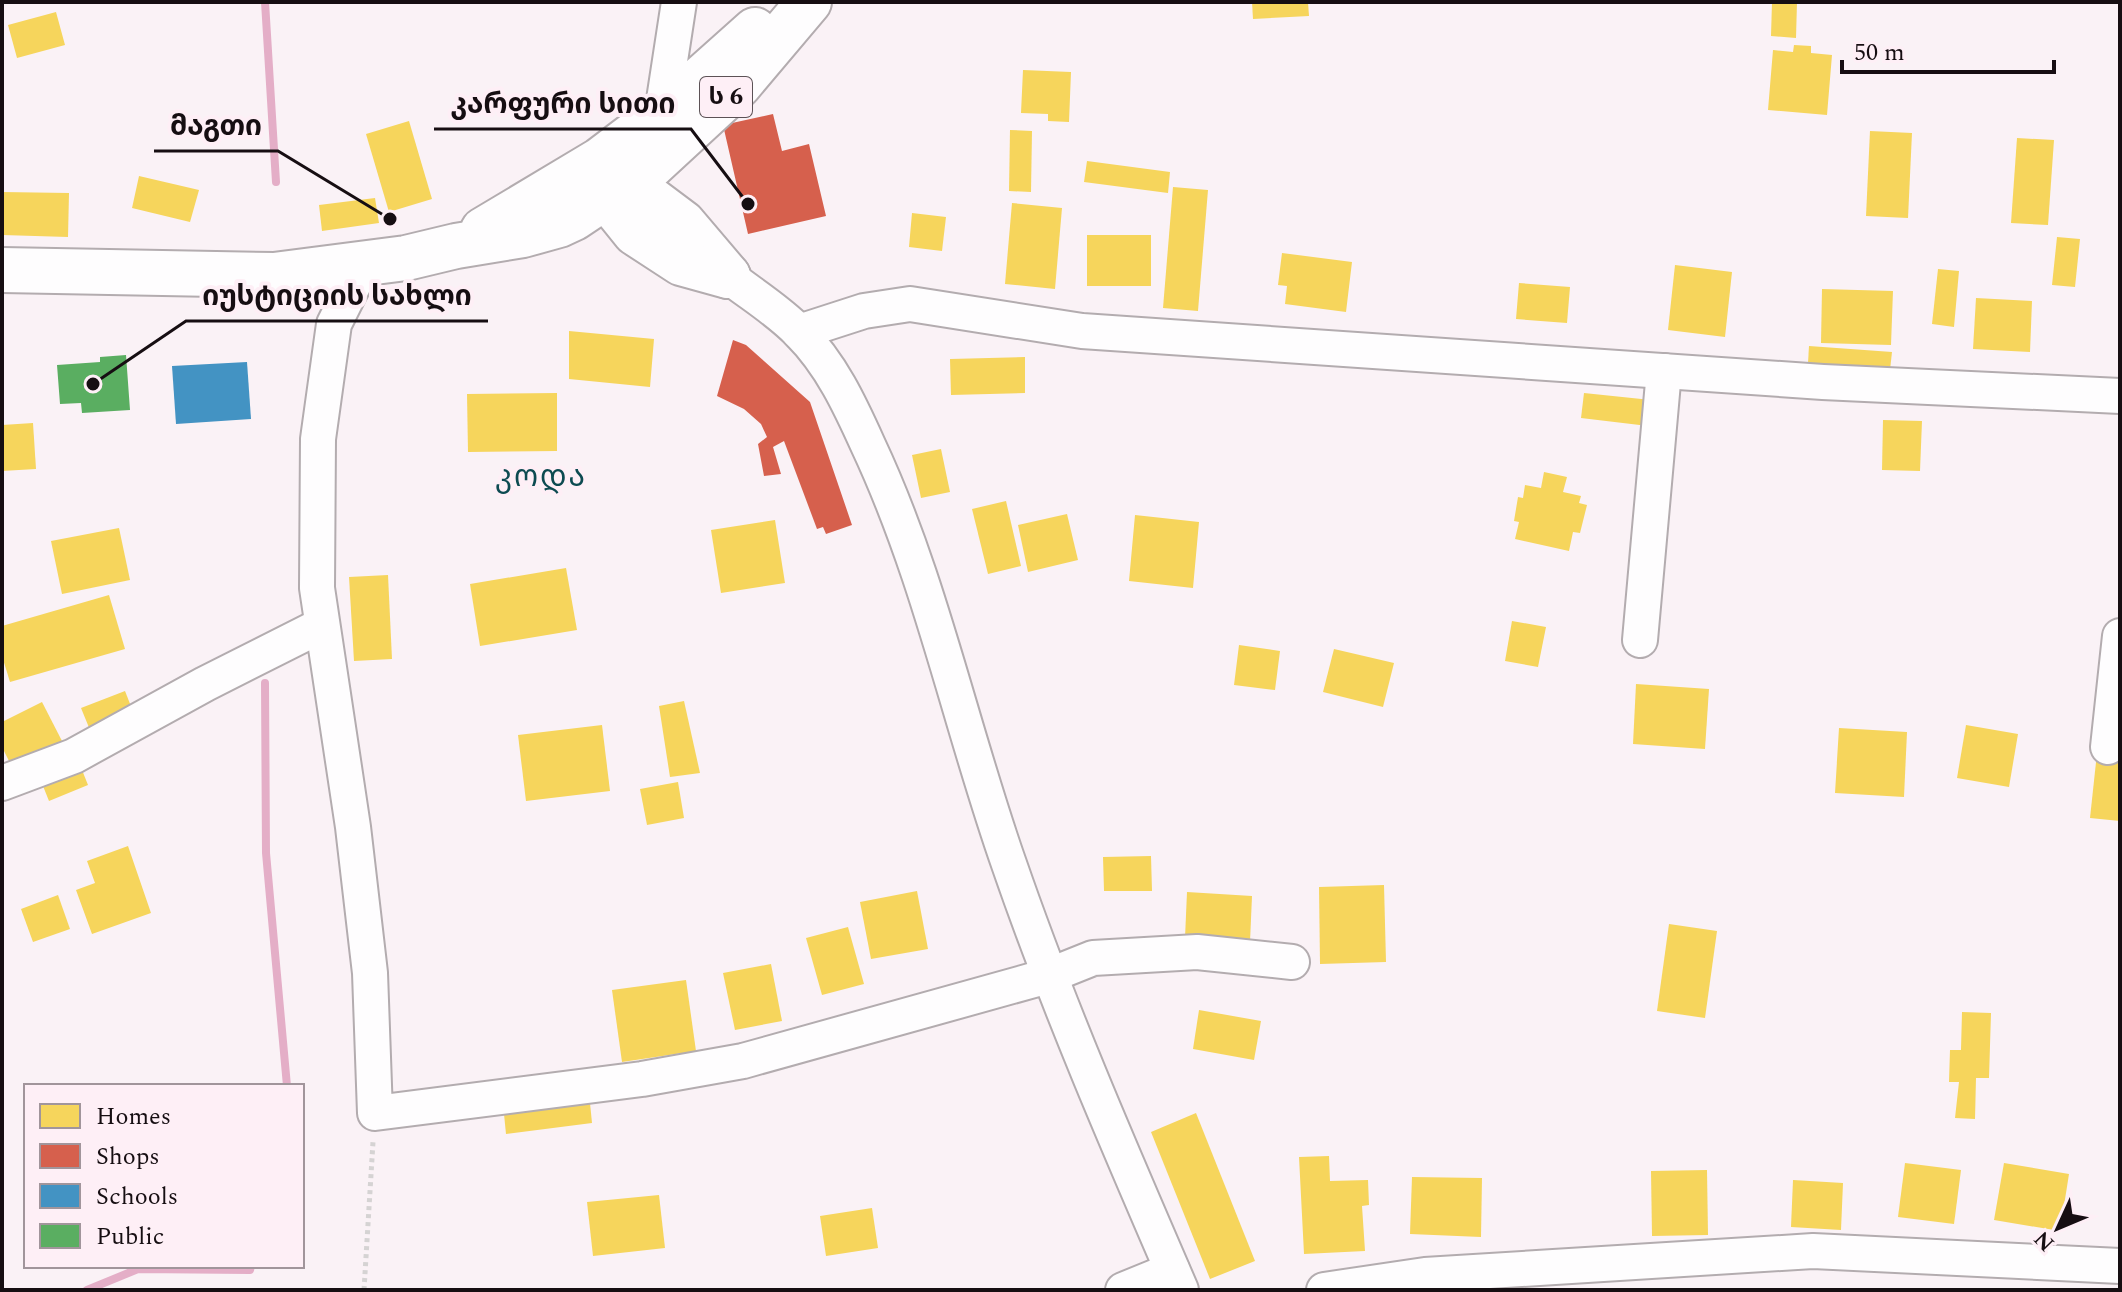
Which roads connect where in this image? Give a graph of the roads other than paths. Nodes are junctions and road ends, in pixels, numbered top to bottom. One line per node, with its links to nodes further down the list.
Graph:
1 (679, 2): 4 (street)
2 (786, 2): 4 (highway, ს 6)
3 (809, 2): 5 (highway, ს 6)
4 (662, 113): 5 (highway, ს 6)
5 (613, 179): 6 (highway, ს 6); 7 (highway); 8 (highway, ს 6); 11 (highway)
6 (559, 225): 7 (highway); 8 (highway, ს 6)
7 (635, 233): 11 (highway)
8 (456, 246): 9 (highway, ს 6)
9 (364, 264): 10 (highway, ს 6); 15 (street)
10 (2, 270)
11 (728, 276): 12 (street)
12 (799, 332): 13 (street); 21 (street)
13 (1664, 371): 14 (street); 17 (street)
14 (2120, 396)
15 (322, 625): 19 (street); 21 (street)
16 (2120, 636): 18 (street)
17 (1640, 640)
18 (2108, 747)
19 (2, 783)
20 (1292, 962): 21 (street)
21 (1048, 976): 23 (street)
22 (2120, 1266): 25 (street)
23 (1177, 1280): 24 (street)
24 (1123, 1290)
25 (1324, 1290)

